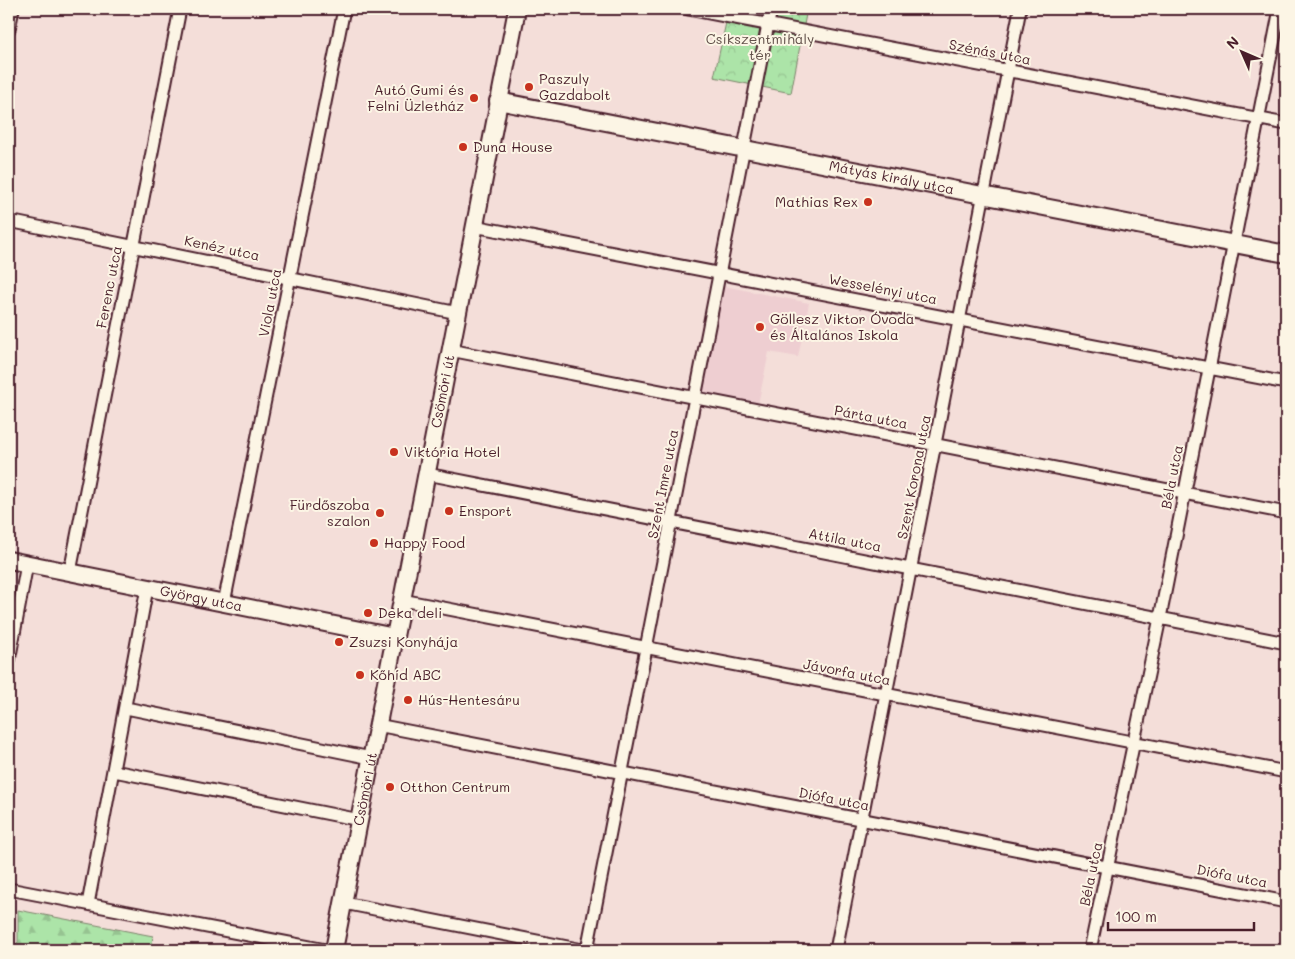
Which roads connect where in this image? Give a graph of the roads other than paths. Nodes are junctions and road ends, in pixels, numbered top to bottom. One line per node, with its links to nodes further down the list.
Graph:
1 (13, 9): 10 (street)
2 (180, 9): 20 (street, Ferenc utca)
3 (344, 9): 23 (street, Viola utca)
4 (517, 9): 12 (street, Csömöri út)
5 (688, 9): 9 (street, Szénás utca)
6 (772, 9): 9 (street)
7 (1020, 9): 11 (street, Szent Korona utca)
8 (1280, 9): 13 (street, Béla utca)
9 (769, 23): 11 (street, Szénás utca); 15 (street, Szent Imre utca)
10 (9, 29)
11 (1007, 70): 13 (street, Szénás utca); 16 (street, Szent Korona utca)
12 (498, 100): 15 (street, Mátyás király utca); 18 (street, Csömöri út)
13 (1257, 118): 14 (street, Szénás utca); 19 (street, Béla utca)
14 (1286, 124)
15 (743, 148): 16 (street, Mátyás király utca); 22 (street, Szent Imre utca)
16 (982, 194): 19 (street, Mátyás király utca); 25 (street, Szent Korona utca)
17 (9, 221): 20 (street, Kenéz utca)
18 (474, 226): 22 (street, Wesselényi utca); 24 (street, Csömöri út)
19 (1234, 244): 21 (street, Mátyás király utca); 27 (street, Béla utca)
20 (132, 245): 23 (street, Kenéz utca); 38 (street, Ferenc utca)
21 (1286, 254)
22 (719, 273): 25 (street, Wesselényi utca); 29 (street, Szent Imre utca)
23 (290, 278): 24 (street, Kenéz utca); 41 (street, Viola utca)
24 (458, 312): 26 (street, Csömöri út)
25 (960, 320): 27 (street, Wesselényi utca); 30 (street, Szent Korona utca)
26 (450, 350): 29 (street, Párta utca); 31 (street, Csömöri út)
27 (1207, 367): 28 (street, Wesselényi utca); 32 (street, Béla utca)
28 (1286, 383)
29 (696, 398): 30 (street, Párta utca); 34 (street, Szent Imre utca)
30 (936, 445): 32 (street, Párta utca); 37 (street, Szent Korona utca)
31 (427, 474): 34 (street, Attila utca); 40 (street, Csömöri út)
32 (1184, 493): 33 (street, Párta utca); 42 (street, Béla utca)
33 (1286, 513)
34 (671, 522): 37 (street, Attila utca); 45 (street, Szent Imre utca)
35 (9, 560): 36 (street, György utca)
36 (27, 564): 38 (street, György utca); 46 (street)
37 (912, 569): 42 (street, Attila utca); 47 (street, Szent Korona utca)
38 (70, 572): 39 (street, György utca)
39 (147, 588): 41 (street, György utca); 48 (street)
40 (402, 600): 43 (street, Csömöri út); 45 (street, Jávorfa utca)
41 (224, 603): 43 (street, György utca)
42 (1160, 618): 44 (street, Attila utca); 50 (street, Béla utca)
43 (395, 637): 49 (street, Csömöri út)
44 (1286, 643)
45 (645, 648): 47 (street, Jávorfa utca); 54 (street, Szent Imre utca)
46 (9, 661)
47 (887, 695): 50 (street, Jávorfa utca); 56 (street, Szent Korona utca)
48 (126, 708): 51 (street); 52 (street)
49 (377, 725): 51 (street, Csömöri út); 54 (street, Diófa utca)
50 (1134, 742): 53 (street, Jávorfa utca); 57 (street, Béla utca)
51 (371, 758): 55 (street, Csömöri út)
52 (114, 771): 55 (street); 61 (street)
53 (1286, 772)
54 (621, 773): 56 (street, Diófa utca); 65 (street, Szent Imre utca)
55 (360, 820): 60 (street, Csömöri út)
56 (862, 820): 57 (street, Diófa utca); 66 (street, Szent Korona utca)
57 (1107, 868): 59 (street, Diófa utca); 67 (street, Béla utca)
58 (9, 889): 61 (street)
59 (1286, 902)
60 (344, 903): 63 (street, Csömöri út); 64 (street)
61 (88, 904): 62 (street)
62 (326, 950)
63 (334, 950)
64 (583, 950)
65 (587, 950)
66 (836, 950)
67 (1090, 950)

